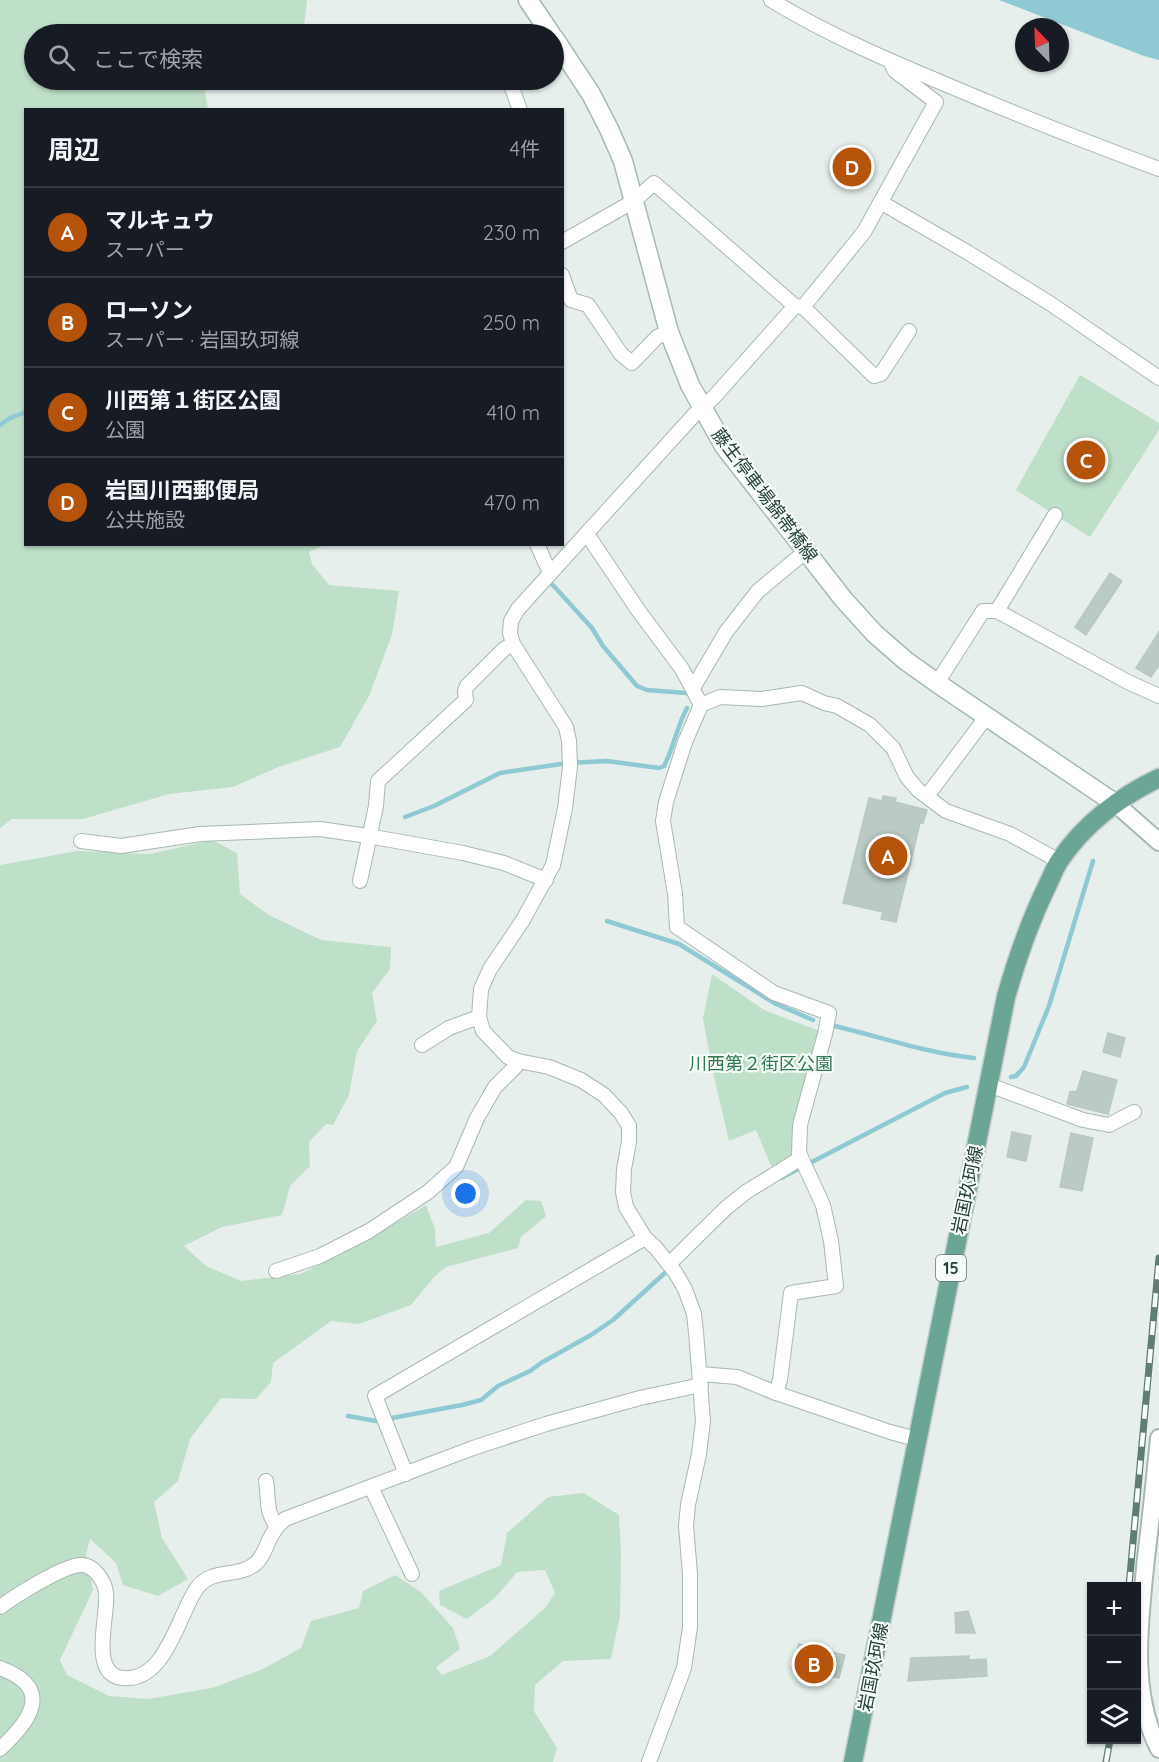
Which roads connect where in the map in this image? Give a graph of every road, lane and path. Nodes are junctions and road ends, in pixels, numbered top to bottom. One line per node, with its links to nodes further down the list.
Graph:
1 (528, 0): 3 (main road)
2 (771, 0): 5 (street)
3 (544, 24)
4 (564, 53): 9 (main road, 藤生停車場錦帯橋線)
5 (890, 61): 8 (street); 10 (street)
6 (513, 90): 7 (street)
7 (519, 108)
8 (1159, 169)
9 (634, 201): 11 (street); 13 (street); 15 (main road, 藤生停車場錦帯橋線)
10 (882, 203): 13 (street); 16 (street)
11 (564, 241)
12 (564, 280): 15 (street)
13 (799, 306): 14 (street); 17 (street)
14 (909, 331)
15 (669, 332): 17 (main road, 藤生停車場錦帯橋線)
16 (1159, 378)
17 (702, 408): 19 (street); 21 (main road, 藤生停車場錦帯橋線)
18 (1055, 515): 23 (street)
19 (585, 535): 22 (street); 26 (street)
20 (538, 546): 22 (street)
21 (806, 551): 25 (main road, 藤生停車場錦帯橋線); 26 (street)
22 (550, 573): 24 (street)
23 (997, 611): 25 (street); 27 (street)
24 (513, 644): 33 (street); 37 (street)
25 (937, 683): 29 (main road, 藤生停車場錦帯橋線)
26 (693, 688): 28 (street)
27 (1159, 696)
28 (701, 705): 31 (street); 44 (street)
29 (987, 716): 31 (street); 32 (main road, 藤生停車場錦帯橋線)
30 (1159, 778): 32 (main road, 岩国玖珂線 / 15)
31 (927, 796): 36 (street)
32 (1116, 804): 35 (street); 36 (main road, 岩国玖珂線 / 15)
33 (371, 826): 34 (street); 37 (street); 38 (street)
34 (81, 841)
35 (1159, 842)
36 (1059, 861): 42 (main road, 岩国玖珂線 / 15)
37 (546, 880): 39 (street)
38 (360, 881)
39 (479, 1017): 40 (street); 41 (street)
40 (422, 1045)
41 (518, 1061): 45 (street); 47 (street)
42 (989, 1085): 43 (street); 51 (main road, 岩国玖珂線 / 15)
43 (1134, 1112)
44 (804, 1163): 46 (street); 49 (street)
45 (645, 1238): 46 (street); 52 (street)
46 (669, 1264): 48 (street)
47 (276, 1271)
48 (700, 1380): 49 (street); 52 (street); 61 (street)
49 (776, 1393): 51 (street)
50 (1159, 1438): 60 (street)
51 (916, 1439): 62 (main road, 岩国玖珂線 / 15)
52 (406, 1474): 54 (street)
53 (266, 1481): 55 (street)
54 (371, 1487): 55 (street); 56 (street)
55 (278, 1526): 57 (street)
56 (412, 1574)
57 (0, 1607)
58 (0, 1668): 59 (street)
59 (0, 1749)
60 (1159, 1749)
61 (649, 1762)
62 (853, 1762)

